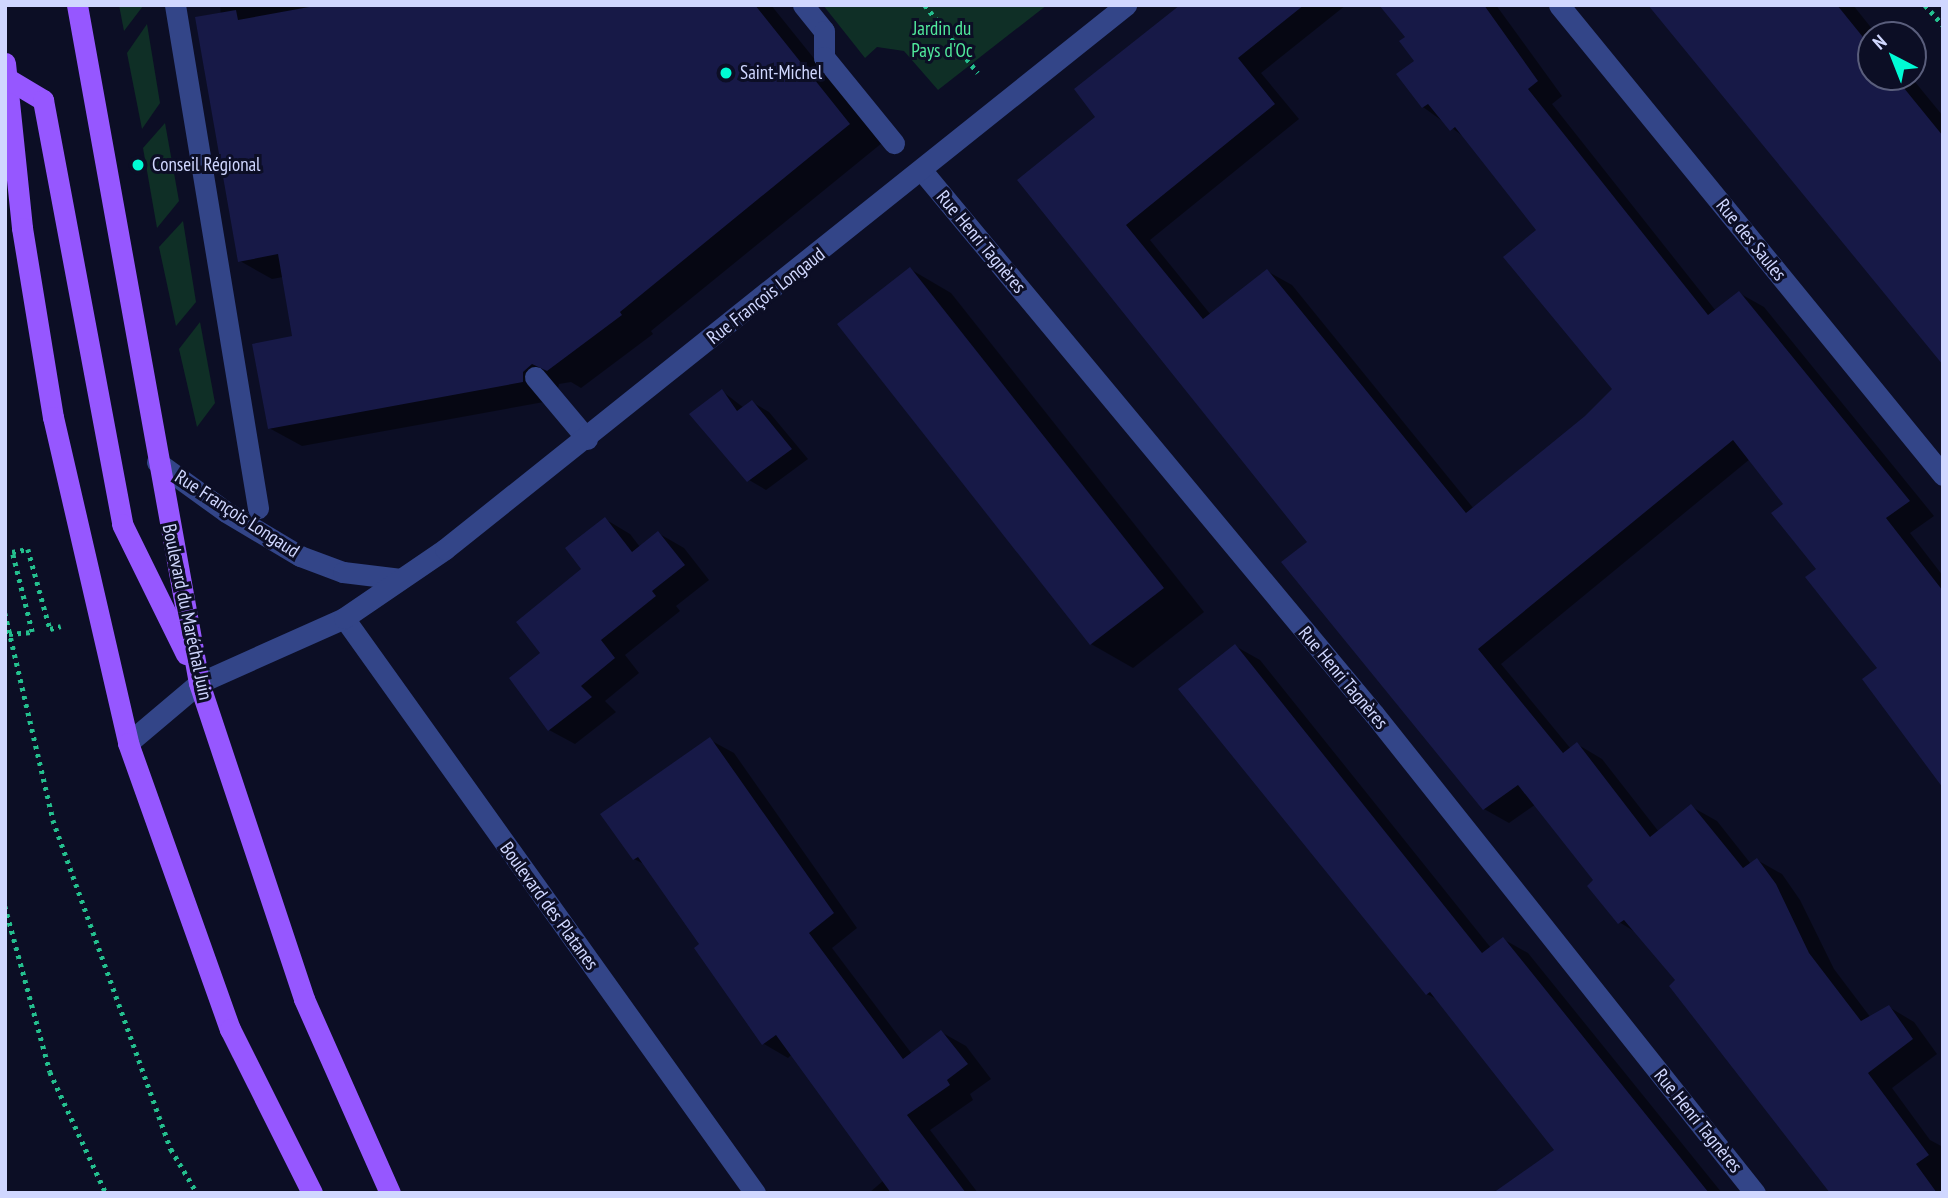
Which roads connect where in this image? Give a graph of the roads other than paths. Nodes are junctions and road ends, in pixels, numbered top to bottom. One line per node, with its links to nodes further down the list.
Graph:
1 (78, 5): 11 (main road, Boulevard du Maréchal Juin)
2 (175, 5): 13 (street)
3 (803, 5): 7 (street)
4 (1126, 5): 8 (street, Rue François Longaud)
5 (1559, 5): 12 (street, Rue des Saules)
6 (7, 71): 16 (main road); 17 (main road)
7 (894, 143)
8 (923, 172): 10 (street, Rue François Longaud); 21 (street, Rue Henri Tagnères)
9 (535, 377): 10 (street)
10 (587, 439): 14 (street, Rue François Longaud)
11 (157, 462): 14 (street, Rue François Longaud); 16 (main road, Boulevard du Maréchal Juin)
12 (1943, 475)
13 (258, 509)
14 (401, 579): 15 (street, Rue François Longaud)
15 (345, 618): 16 (street, Rue François Longaud); 20 (street, Boulevard des Platanes)
16 (199, 683): 17 (street, Rue François Longaud); 19 (main road, Boulevard du Maréchal Juin)
17 (128, 743): 18 (main road)
18 (312, 1193)
19 (390, 1193)
20 (755, 1193)
21 (1755, 1193)

